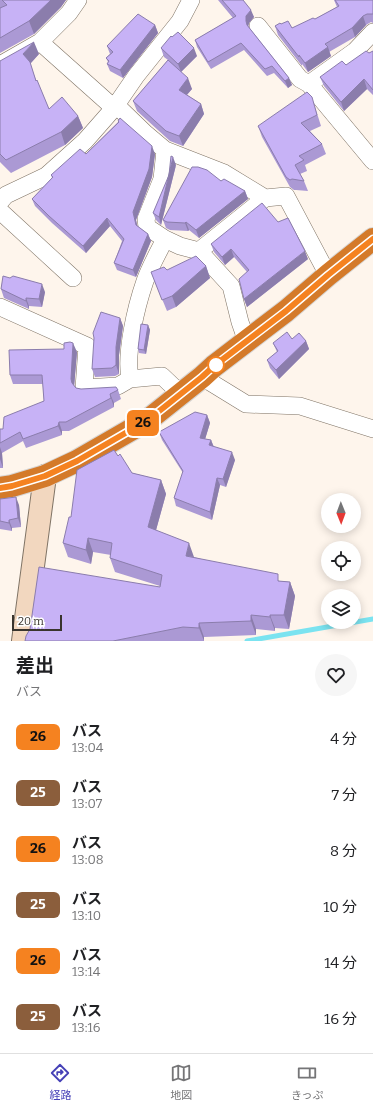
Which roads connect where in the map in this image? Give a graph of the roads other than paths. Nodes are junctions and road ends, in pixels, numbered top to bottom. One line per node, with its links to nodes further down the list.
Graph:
1 (78, 0): 5 (street)
2 (191, 0): 8 (street)
3 (258, 26): 7 (street)
4 (373, 32): 7 (street)
5 (40, 42): 6 (street); 8 (street)
6 (0, 65)
7 (308, 84): 10 (street)
8 (115, 106): 9 (street); 11 (street)
9 (165, 150): 12 (street); 14 (street)
10 (373, 162)
11 (2, 196)
12 (265, 198): 16 (street); 17 (street)
13 (0, 211): 18 (street)
14 (165, 239): 16 (street); 22 (street)
15 (373, 239): 17 (highway)
16 (199, 251): 20 (street)
17 (328, 275): 20 (highway)
18 (73, 278)
19 (0, 308): 22 (street)
20 (247, 342): 21 (highway)
21 (202, 377): 23 (highway); 24 (street)
22 (130, 379): 23 (street)
23 (182, 394): 25 (highway)
24 (373, 429)
25 (45, 476): 26 (highway); 27 (street)
26 (0, 488)
27 (23, 641)

